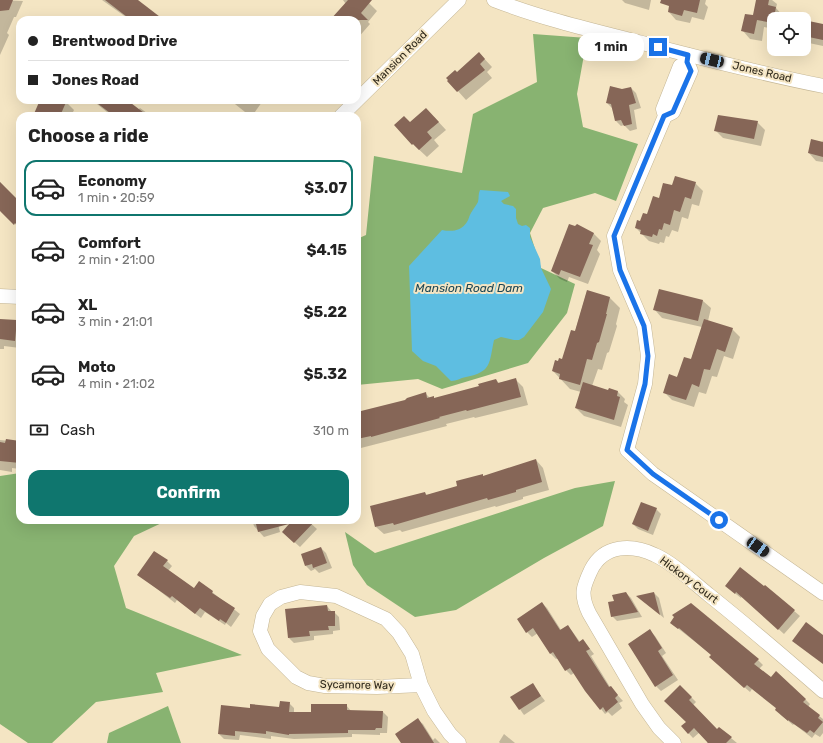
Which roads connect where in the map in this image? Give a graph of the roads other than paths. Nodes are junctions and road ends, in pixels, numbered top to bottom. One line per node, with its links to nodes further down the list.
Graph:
1 (459, 0): 5 (street, Mansion Road)
2 (494, 0): 3 (street, Jones Road)
3 (688, 58): 4 (street, Jones Road); 10 (street)
4 (823, 86)
5 (361, 96)
6 (353, 104): 7 (street, Mansion Road)
7 (345, 112)
8 (0, 296): 9 (street)
9 (16, 297)
10 (823, 593)
11 (421, 685): 11 (street, Sycamore Way); 13 (street, Sycamore Way)
12 (823, 691): 14 (street, Hickory Court)
13 (459, 743)
14 (674, 743)

